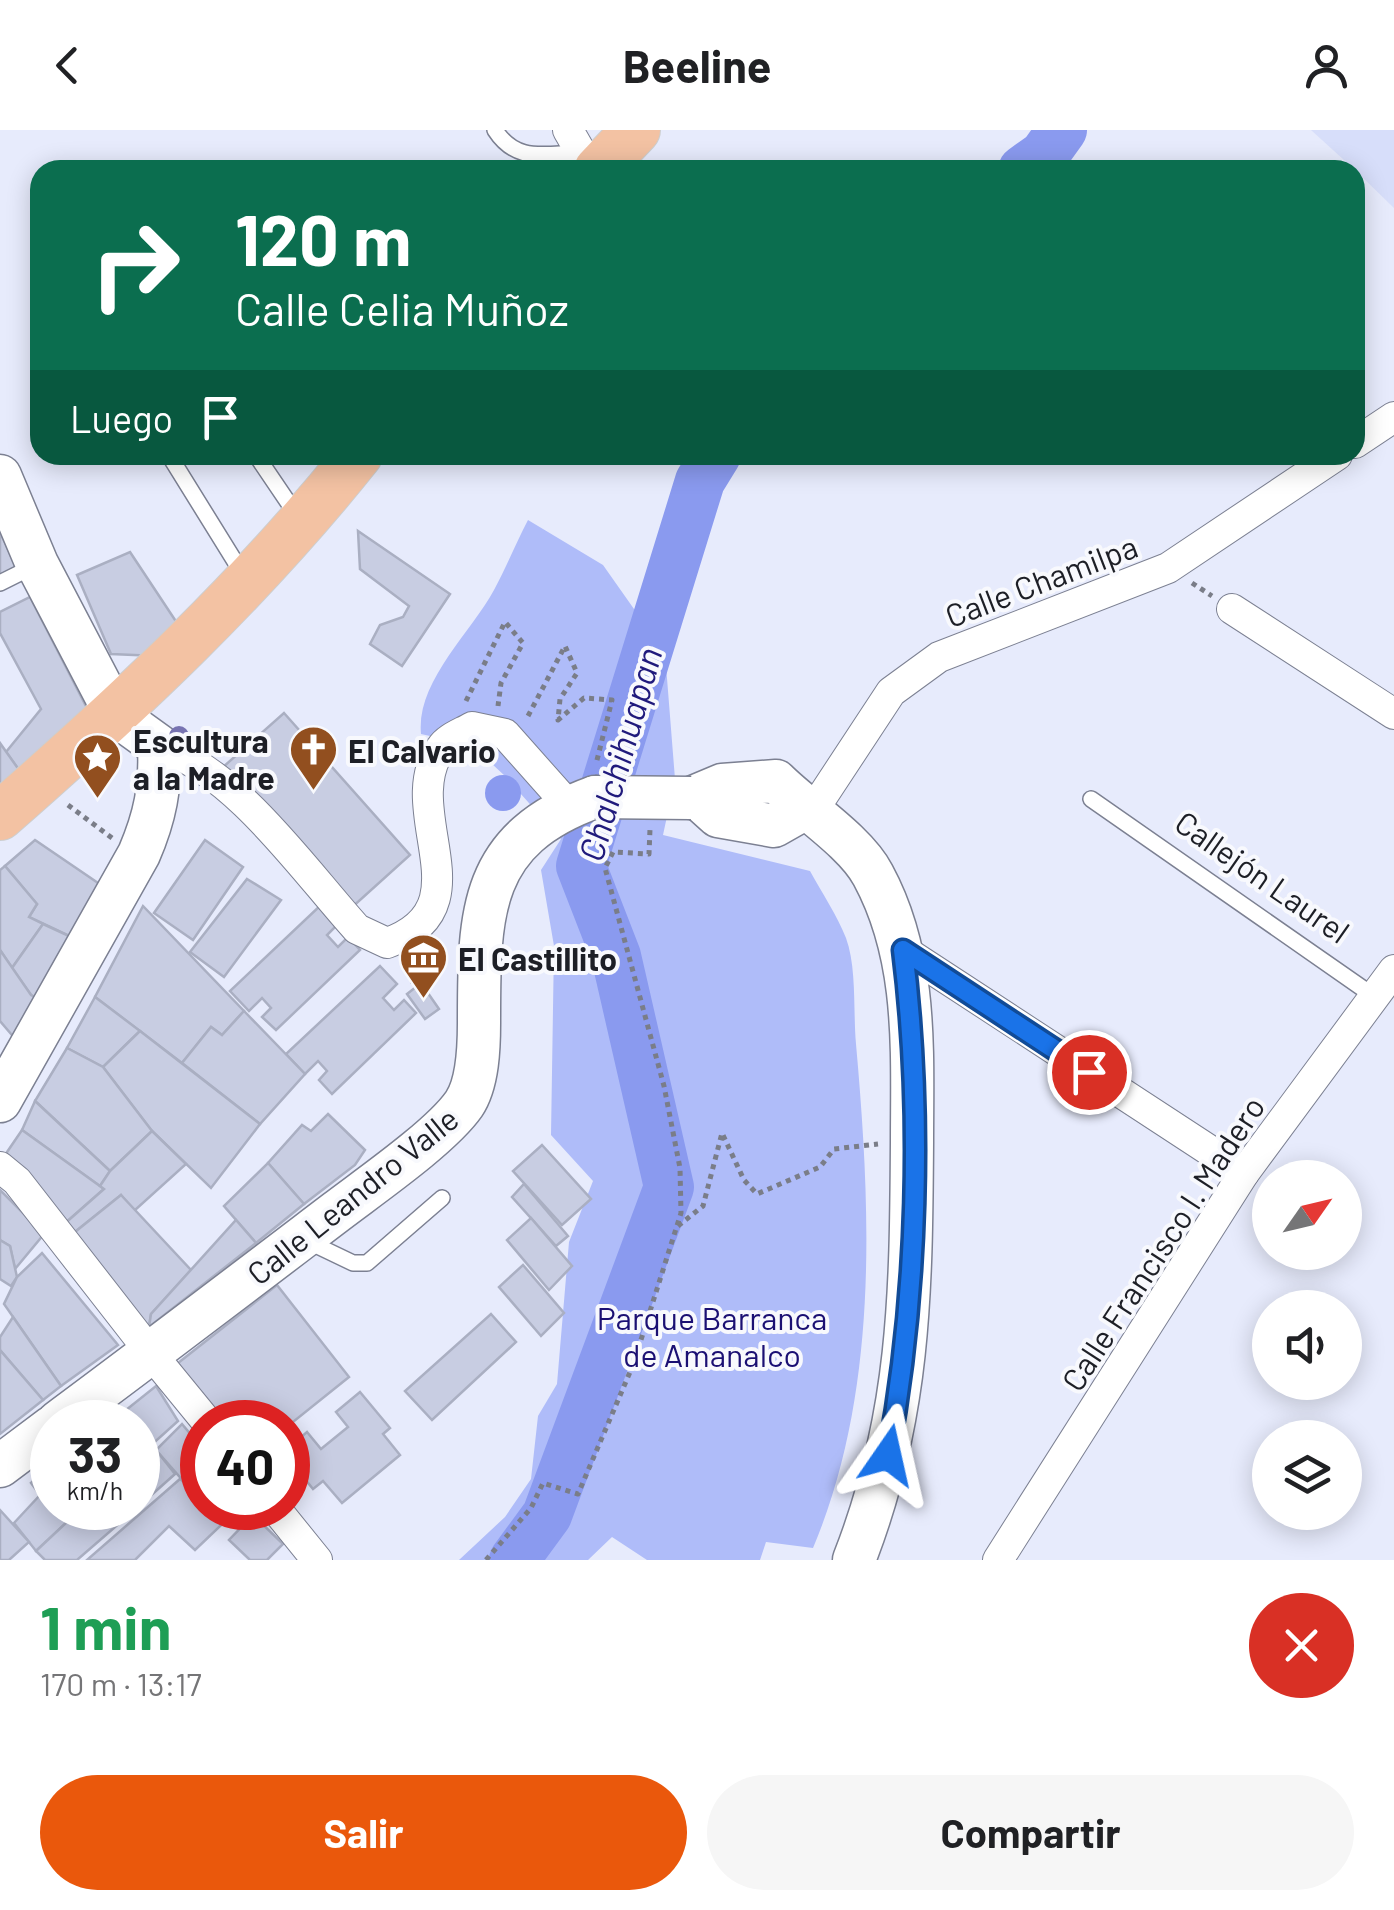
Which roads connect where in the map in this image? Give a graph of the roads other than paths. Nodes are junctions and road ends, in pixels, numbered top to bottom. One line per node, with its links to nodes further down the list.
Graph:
1 (495, 130): 3 (lane)
2 (636, 130): 3 (main road)
3 (585, 156)
4 (1394, 417): 5 (street)
5 (1365, 436)
6 (175, 465): 13 (lane)
7 (263, 465): 11 (lane)
8 (350, 465): 11 (main road)
9 (1322, 465): 20 (street, Calle Chamilpa)
10 (0, 476): 12 (street)
11 (303, 524): 13 (main road)
12 (19, 573): 16 (street)
13 (249, 584): 16 (main road)
14 (1232, 609): 15 (street)
15 (1394, 714)
16 (116, 715): 17 (street); 21 (main road)
17 (159, 746): 18 (street); 25 (street)
18 (589, 790): 20 (street, bridge); 29 (street, Calle Leandro Valle)
19 (1091, 799): 24 (lane, Callejón Laurel)
20 (808, 811): 22 (street)
21 (0, 816)
22 (903, 950): 27 (street); 37 (street)
23 (1394, 970): 24 (street, Calle Francisco I. Madero)
24 (1384, 1004): 27 (street, Calle Francisco I. Madero)
25 (0, 1102)
26 (0, 1168): 30 (street)
27 (1244, 1173): 38 (street, Calle Francisco I. Madero)
28 (442, 1198): 29 (lane)
29 (302, 1238): 30 (street, Calle Leandro Valle)
30 (157, 1360): 31 (street, Calle Leandro Valle); 32 (street)
31 (94, 1400)
32 (189, 1400)
33 (30, 1444): 34 (street, Calle Leandro Valle)
34 (0, 1466)
35 (293, 1530): 36 (street)
36 (317, 1560)
37 (854, 1560)
38 (998, 1560)

